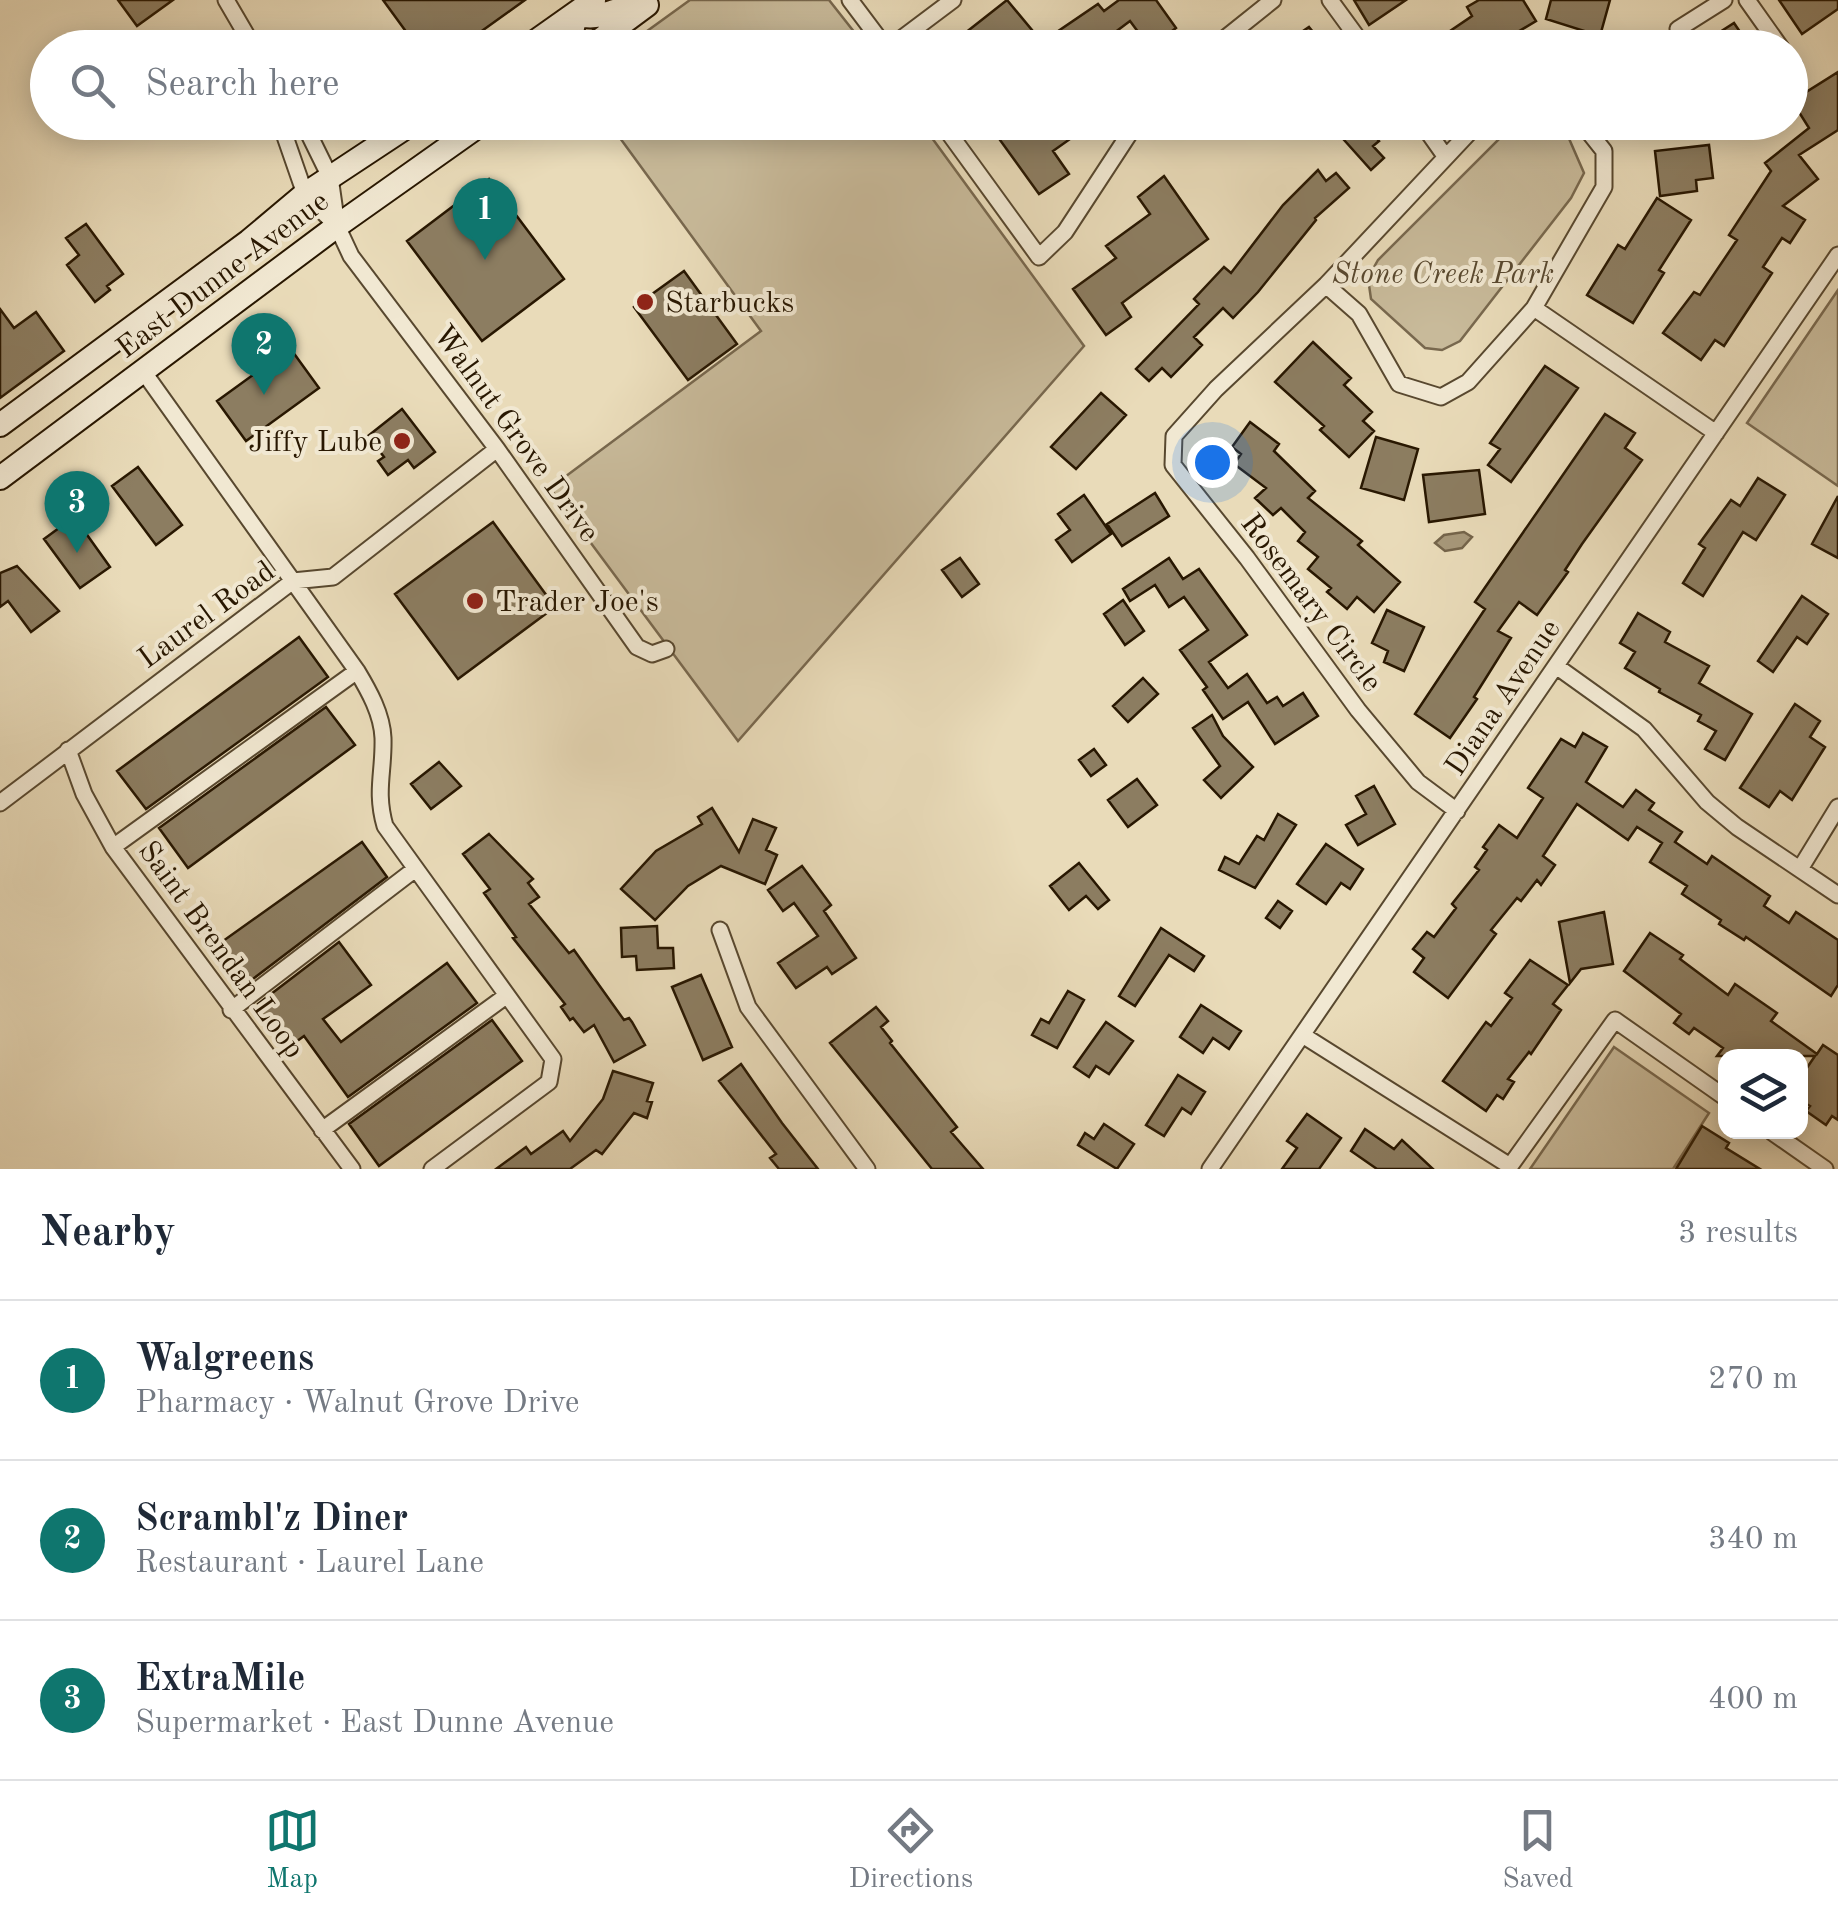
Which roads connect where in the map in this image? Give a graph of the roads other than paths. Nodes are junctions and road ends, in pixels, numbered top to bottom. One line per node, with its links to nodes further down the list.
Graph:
1 (226, 0): 11 (street)
2 (850, 0): 15 (street)
3 (953, 0): 16 (street)
4 (1273, 0): 17 (street)
5 (1330, 0): 18 (street)
6 (1724, 0): 10 (street)
7 (1747, 0): 19 (street)
8 (648, 4): 9 (main road); 14 (main road)
9 (578, 5): 12 (main road); 13 (main road)
10 (1678, 29)
11 (244, 30)
12 (548, 30)
13 (573, 30)
14 (613, 30)
15 (874, 30)
16 (912, 30)
17 (1236, 30)
18 (1352, 30)
19 (1768, 30)
20 (286, 140): 31 (street, Walnut Grove Drive)
21 (312, 140): 30 (street, Walnut Grove Drive)
22 (387, 140): 30 (main road, East Dunne Avenue)
23 (459, 140): 32 (main road, East Dunne Avenue)
24 (954, 140): 25 (street)
25 (1125, 140)
26 (1434, 140): 29 (street)
27 (1462, 140): 29 (street, Rosemary Circle)
28 (1595, 140): 35 (street)
29 (1446, 156): 34 (street, Rosemary Circle)
30 (330, 178): 31 (main road, East Dunne Avenue); 32 (street, Walnut Grove Drive)
31 (305, 194): 32 (street, Walnut Grove Drive); 37 (main road, East Dunne Avenue)
32 (337, 226): 36 (main road, East Dunne Avenue); 39 (street, Walnut Grove Drive)
33 (1838, 255): 38 (street, Diana Avenue)
34 (1326, 285): 35 (street); 48 (street, Rosemary Circle)
35 (1534, 308): 38 (street)
36 (143, 371): 40 (main road, East Dunne Avenue); 41 (street)
37 (0, 425)
38 (1716, 432): 43 (street, Diana Avenue)
39 (497, 449): 41 (street, Laurel Road); 42 (street, Walnut Grove Drive)
40 (0, 478)
41 (293, 580): 44 (street); 45 (street, Laurel Road)
42 (666, 649)
43 (1556, 666): 48 (street, Diana Avenue); 50 (street)
44 (358, 670): 49 (street); 51 (street)
45 (68, 750): 46 (street, Laurel Road); 49 (street, Saint Brendan Loop)
46 (0, 803)
47 (1838, 807): 50 (street)
48 (1457, 810): 56 (street, Diana Avenue)
49 (113, 847): 55 (street, Saint Brendan Loop)
50 (1800, 869): 52 (street)
51 (414, 870): 54 (street); 55 (street)
52 (1838, 895)
53 (720, 930): 63 (street)
54 (506, 996): 58 (street); 62 (street)
55 (231, 1010): 58 (street, Saint Brendan Loop)
56 (1304, 1036): 60 (street); 64 (street, Diana Avenue)
57 (1718, 1092): 60 (street)
58 (322, 1130): 61 (street, Saint Brendan Loop)
59 (1782, 1139): 65 (street)
60 (1509, 1167)
61 (352, 1169)
62 (432, 1169)
63 (868, 1169)
64 (1210, 1169)
65 (1825, 1169)

